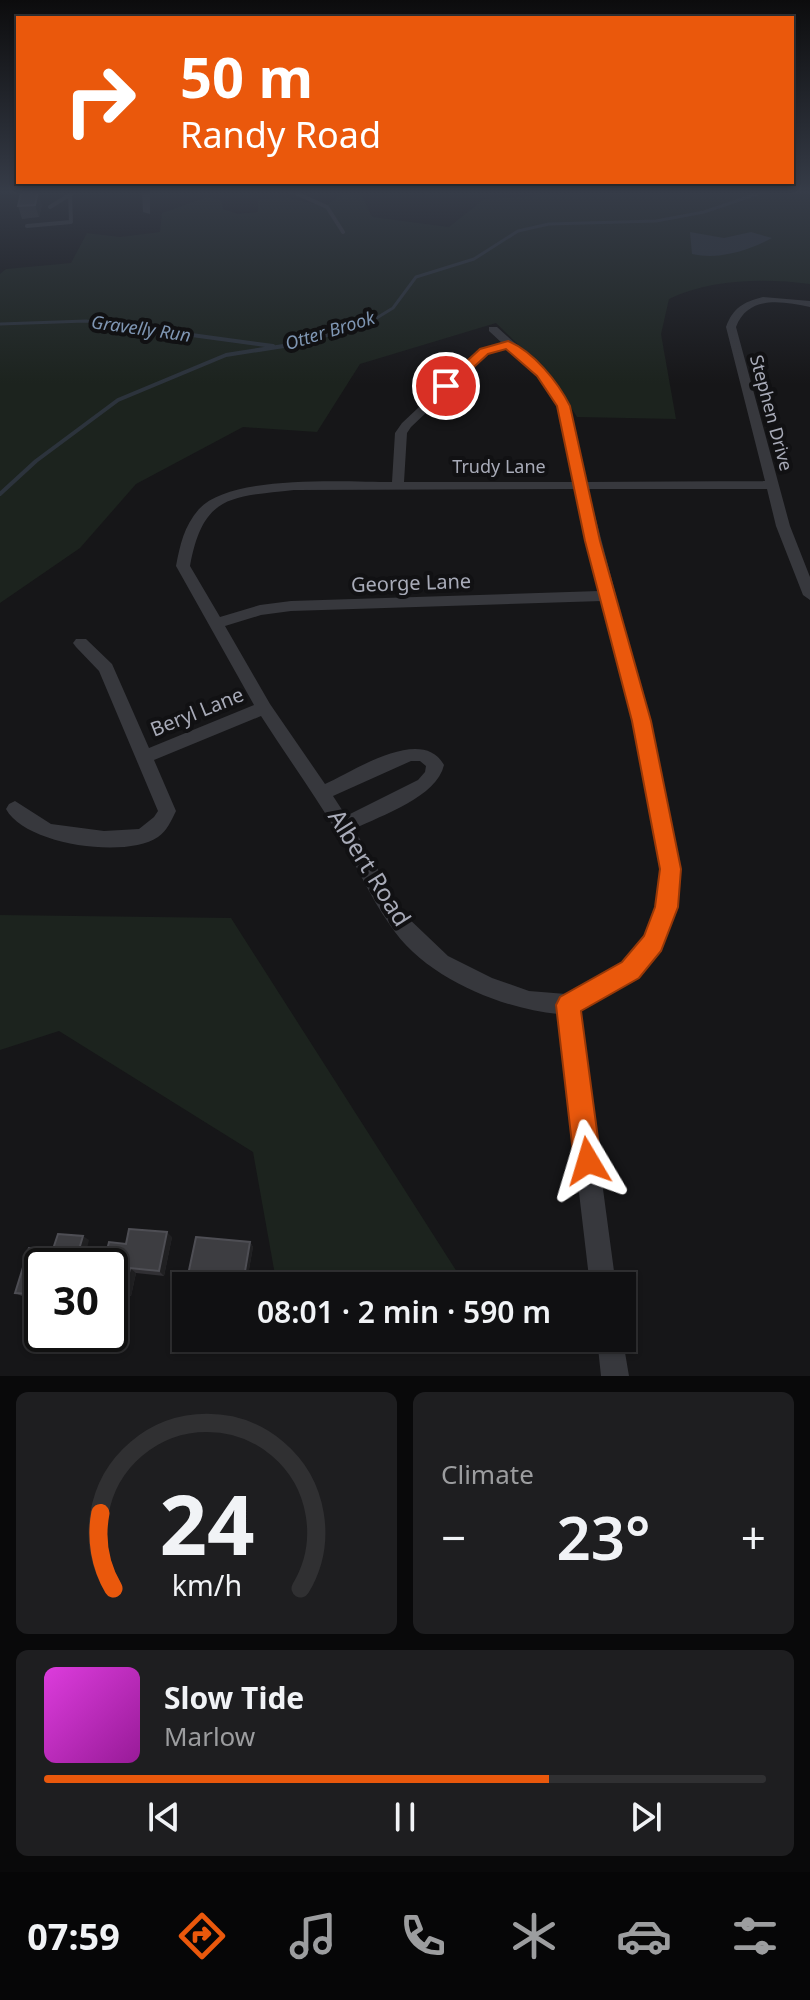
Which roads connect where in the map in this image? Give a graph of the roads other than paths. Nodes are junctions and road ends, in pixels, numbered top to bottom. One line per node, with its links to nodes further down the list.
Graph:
1 (810, 304): 6 (street, Stephen Drive)
2 (493, 329): 3 (street)
3 (512, 342): 4 (street); 5 (street)
4 (398, 485): 5 (street, Trudy Lane); 7 (street, Trudy Lane)
5 (581, 485): 6 (street, Trudy Lane); 9 (street)
6 (772, 485): 8 (street, Stephen Drive)
7 (228, 497): 10 (street, Albert Road)
8 (810, 595)
9 (608, 596): 10 (street, George Lane); 17 (street)
10 (217, 623): 12 (street, Albert Road)
11 (81, 643): 13 (street)
12 (264, 708): 13 (street, Beryl Lane); 14 (street, Albert Road)
13 (146, 756): 15 (street)
14 (322, 793): 16 (street, Albert Road); 16 (street)
15 (15, 809)
16 (343, 826): 17 (street, Albert Road)
17 (568, 1005): 18 (street)
18 (601, 1272)
19 (612, 1352): 20 (street)
20 (615, 1376)

